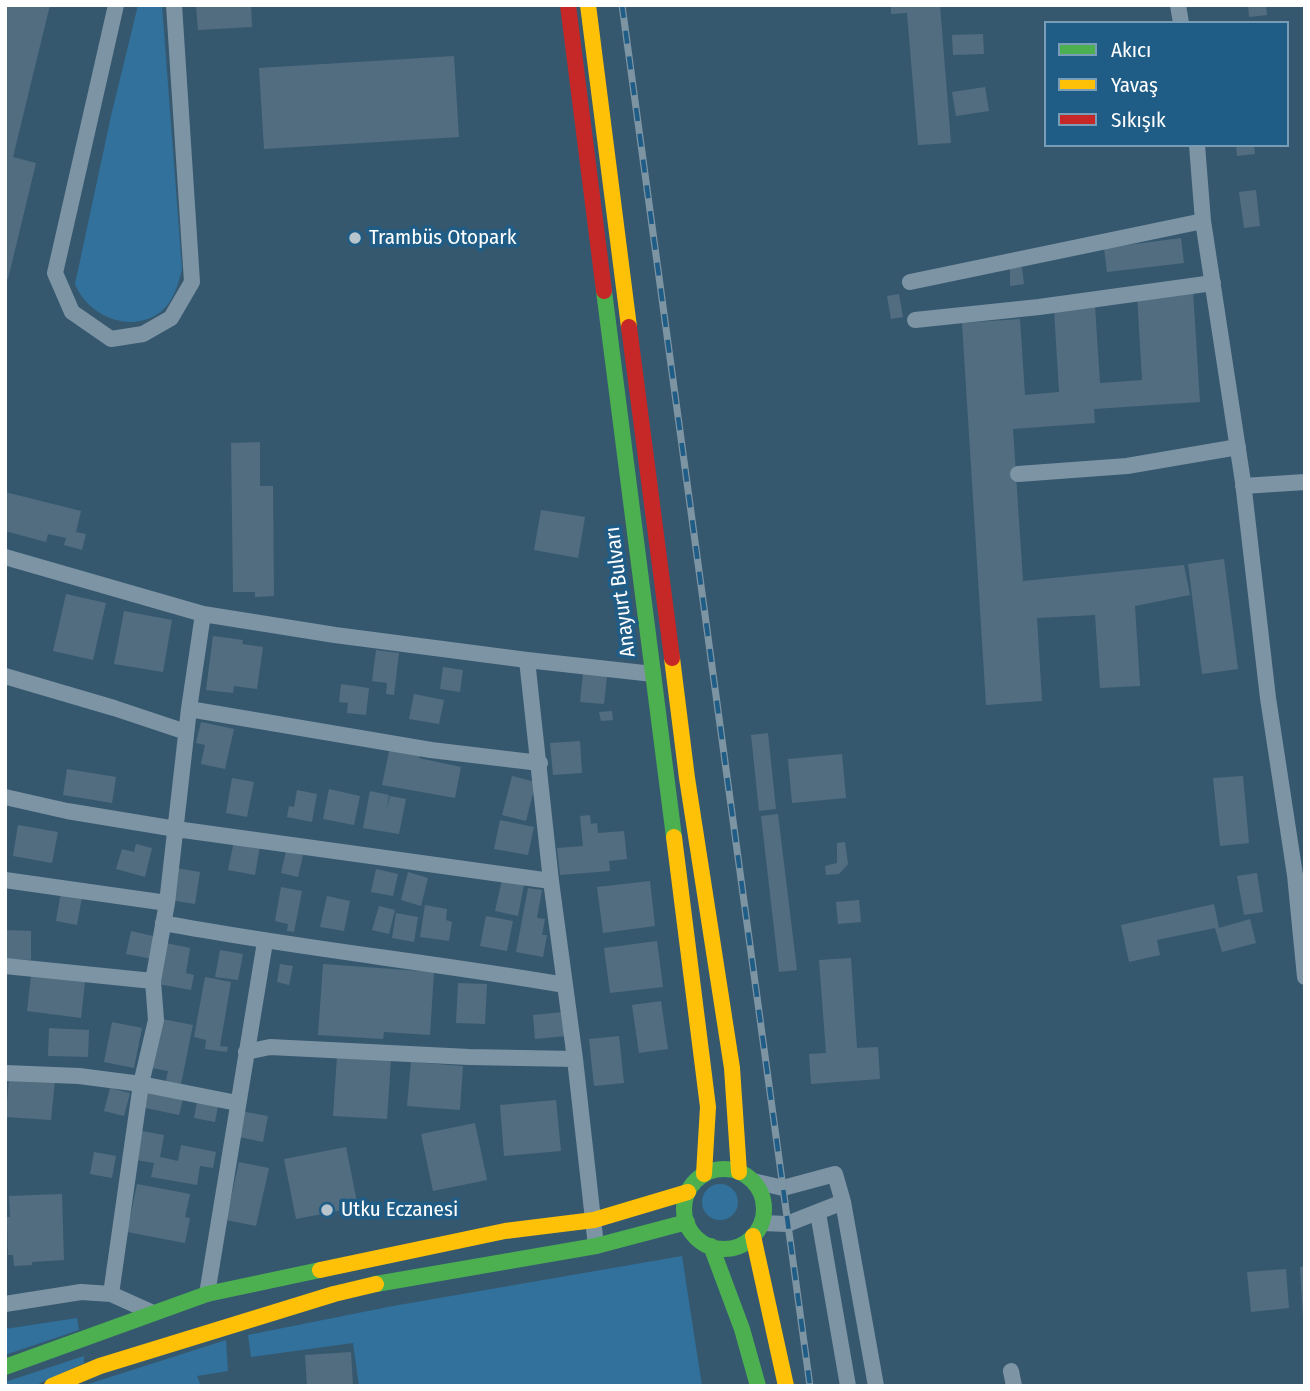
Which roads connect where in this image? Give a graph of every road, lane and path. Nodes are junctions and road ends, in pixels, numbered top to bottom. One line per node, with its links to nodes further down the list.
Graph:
1 (116, 5): 2 (street)
2 (174, 5)
3 (568, 5): 17 (main road, Anayurt Bulvarı)
4 (588, 5): 38 (main road, Anayurt Bulvarı)
5 (1197, 147): 6 (street)
6 (1203, 221): 7 (street); 8 (street)
7 (910, 282)
8 (1213, 282): 9 (street); 10 (street)
9 (915, 320)
10 (1238, 447): 11 (street); 13 (street)
11 (1018, 474)
12 (1305, 482): 13 (street)
13 (1243, 486): 30 (street)
14 (5, 557): 15 (street)
15 (203, 614): 16 (street); 19 (street)
16 (527, 660): 17 (street); 21 (street)
17 (653, 674): 39 (main road, Anayurt Bulvarı)
18 (5, 677): 20 (street)
19 (189, 709): 20 (street); 21 (street)
20 (186, 732): 23 (street)
21 (540, 763): 25 (street)
22 (5, 797): 23 (street)
23 (176, 829): 25 (street); 26 (street)
24 (5, 880): 26 (street)
25 (551, 881): 32 (street)
26 (167, 903): 27 (street)
27 (163, 923): 28 (street); 31 (street)
28 (265, 942): 32 (street); 33 (street)
29 (5, 966): 31 (street)
30 (1305, 977)
31 (153, 981): 36 (street)
32 (565, 985): 34 (street)
33 (246, 1052): 34 (street); 37 (street)
34 (575, 1059): 44 (street)
35 (5, 1073): 36 (street)
36 (141, 1084): 37 (street); 49 (street)
37 (237, 1103): 50 (street)
38 (739, 1172): 39 (main road); 40 (main road)
39 (704, 1174): 41 (main road)
40 (753, 1181): 42 (street); 46 (main road)
41 (688, 1192): 44 (main road); 45 (main road)
42 (843, 1202): 43 (street); 58 (street)
43 (818, 1213): 46 (street); 57 (street)
44 (594, 1220): 47 (street); 50 (main road)
45 (687, 1222): 47 (main road); 48 (main road)
46 (757, 1229): 48 (main road); 56 (main road)
47 (596, 1245): 54 (main road)
48 (711, 1247): 55 (main road)
49 (111, 1294): 51 (street); 52 (street)
50 (207, 1294): 52 (main road)
51 (5, 1304)
52 (151, 1312): 53 (main road)
53 (5, 1367)
54 (51, 1386)
55 (758, 1386)
56 (786, 1386)
57 (848, 1386)
58 (876, 1386)

